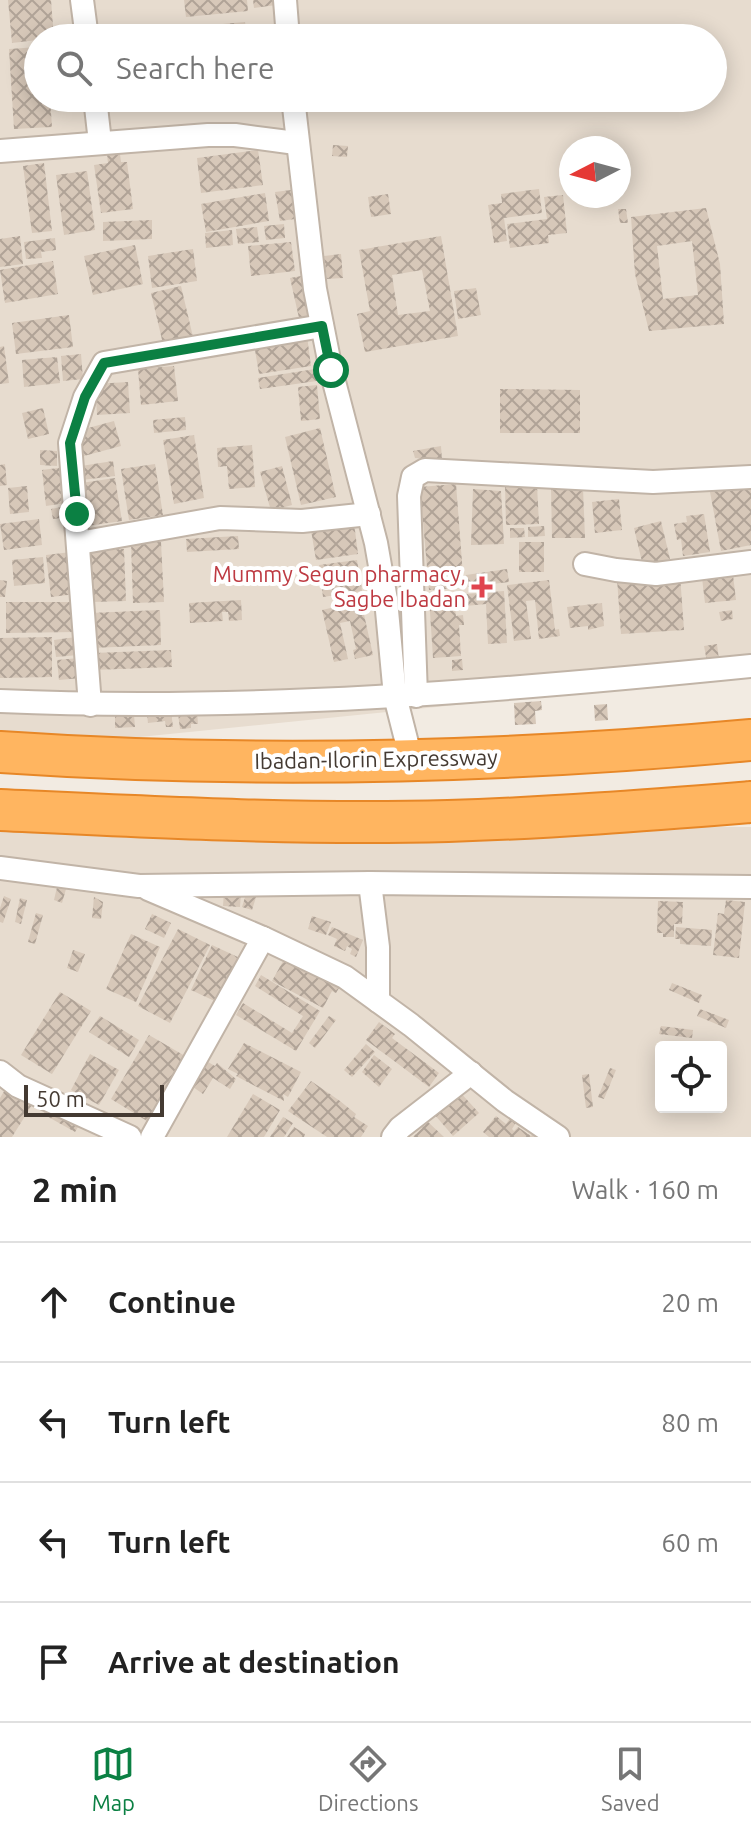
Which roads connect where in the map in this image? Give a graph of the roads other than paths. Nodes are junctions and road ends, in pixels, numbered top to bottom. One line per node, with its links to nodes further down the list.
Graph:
1 (82, 0): 3 (street)
2 (285, 0): 4 (street)
3 (85, 24)
4 (287, 24)
5 (97, 112): 7 (street)
6 (294, 112): 8 (street)
7 (100, 142): 8 (street); 9 (street)
8 (296, 143): 10 (street)
9 (0, 151)
10 (322, 326): 12 (street); 13 (street)
11 (751, 477): 17 (street)
12 (369, 514): 13 (street); 17 (street)
13 (79, 543): 19 (street)
14 (751, 562): 15 (street)
15 (585, 564)
16 (751, 666): 17 (street)
17 (405, 696): 19 (street); 22 (street)
18 (0, 701): 19 (street)
19 (90, 705)
20 (751, 740): 22 (highway, Ibadan-Ilorin Expressway)
21 (0, 752): 22 (highway, Ibadan-Ilorin Expressway)
22 (411, 759)
23 (751, 802): 24 (highway)
24 (0, 810)
25 (0, 868): 27 (street)
26 (370, 883): 27 (street); 28 (street); 30 (street)
27 (139, 886): 29 (street)
28 (751, 887)
29 (263, 938): 30 (street); 34 (street)
30 (378, 1001): 32 (street)
31 (0, 1072): 33 (street)
32 (471, 1073): 35 (street); 36 (street)
33 (130, 1137)
34 (152, 1137)
35 (393, 1137)
36 (558, 1137)

